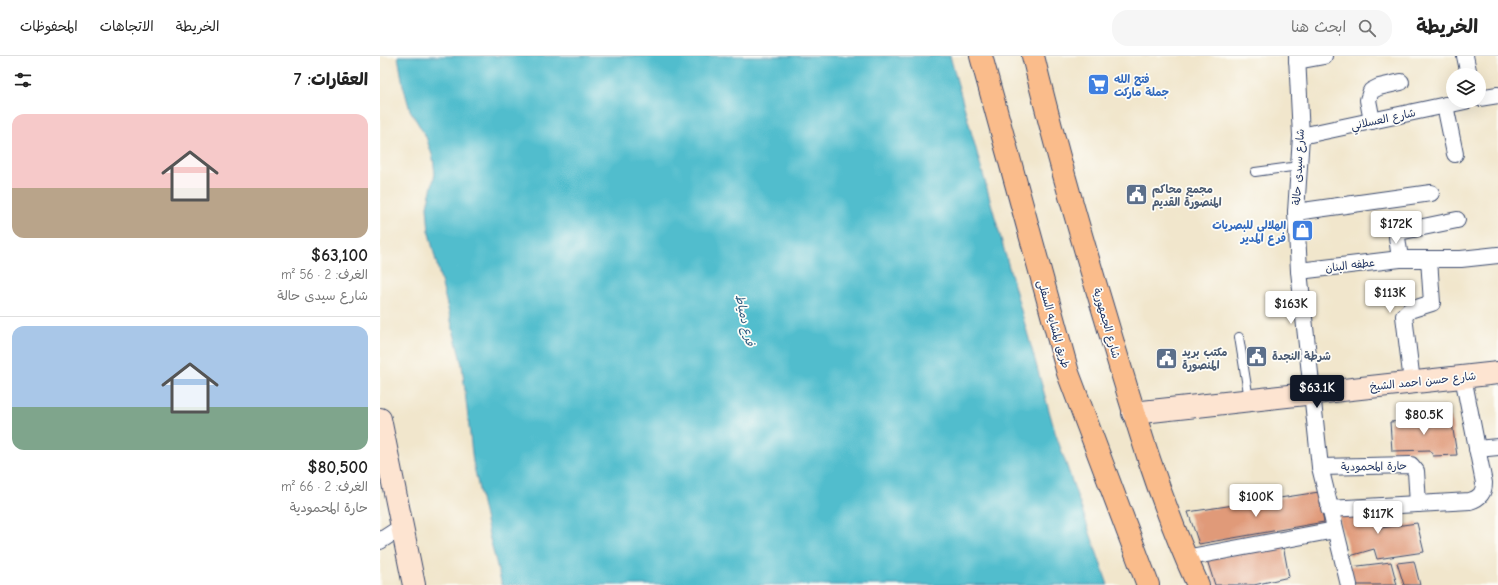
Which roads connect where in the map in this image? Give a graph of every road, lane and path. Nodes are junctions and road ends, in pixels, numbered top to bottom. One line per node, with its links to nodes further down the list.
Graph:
1 (981, 56): 41 (main road, طريق المشايه السفلى)
2 (1033, 56): 29 (main road, شارع الجمهورية)
3 (1324, 56): 5 (street)
4 (1465, 56): 6 (street)
5 (1297, 59): 12 (street, شارع سيدى حالة)
6 (1468, 68)
7 (1401, 82): 11 (street)
8 (1498, 95): 9 (street)
9 (1486, 97)
10 (1445, 105): 11 (street, شارع العسلاني); 13 (street)
11 (1372, 121): 12 (street, شارع العسلاني)
12 (1301, 136): 14 (street, شارع سيدى حالة)
13 (1455, 154)
14 (1299, 166): 15 (lane); 17 (street, شارع سيدى حالة)
15 (1255, 172)
16 (1431, 193): 17 (street)
17 (1296, 212): 22 (street, شارع سيدى حالة)
18 (1457, 220): 20 (street)
19 (1498, 255): 21 (street, عطفه البنان)
20 (1400, 259): 21 (street, عطفه البنان); 22 (street, عطفه البنان)
21 (1429, 259): 26 (street)
22 (1298, 272): 27 (street, شارع سيدى حالة)
23 (1239, 337): 28 (lane)
24 (1498, 373): 25 (street, شارع حسن احمد الشيخ)
25 (1463, 377): 26 (street, شارع حسن احمد الشيخ); 32 (street)
26 (1412, 382): 27 (street, شارع حسن احمد الشيخ)
27 (1312, 392): 28 (street, شارع حسن احمد الشيخ); 33 (street, شارع سيدى حالة)
28 (1249, 400): 29 (street, شارع حسن احمد الشيخ)
29 (1133, 413): 39 (main road, شارع الجمهورية)
30 (381, 429): 36 (street)
31 (1498, 447): 32 (street)
32 (1478, 449): 34 (street)
33 (1320, 467): 34 (street, حارة المحمودية); 35 (street, شارع سيدى حالة)
34 (1418, 504): 35 (street)
35 (1329, 509): 37 (street, شارع سيدى حالة)
36 (403, 526): 38 (street); 40 (street)
37 (1335, 530): 39 (street); 43 (street, شارع سيدى حالة)
38 (380, 541)
39 (1185, 558): 42 (main road, شارع الجمهورية)
40 (414, 585)
41 (1148, 585)
42 (1198, 585)
43 (1349, 585)

